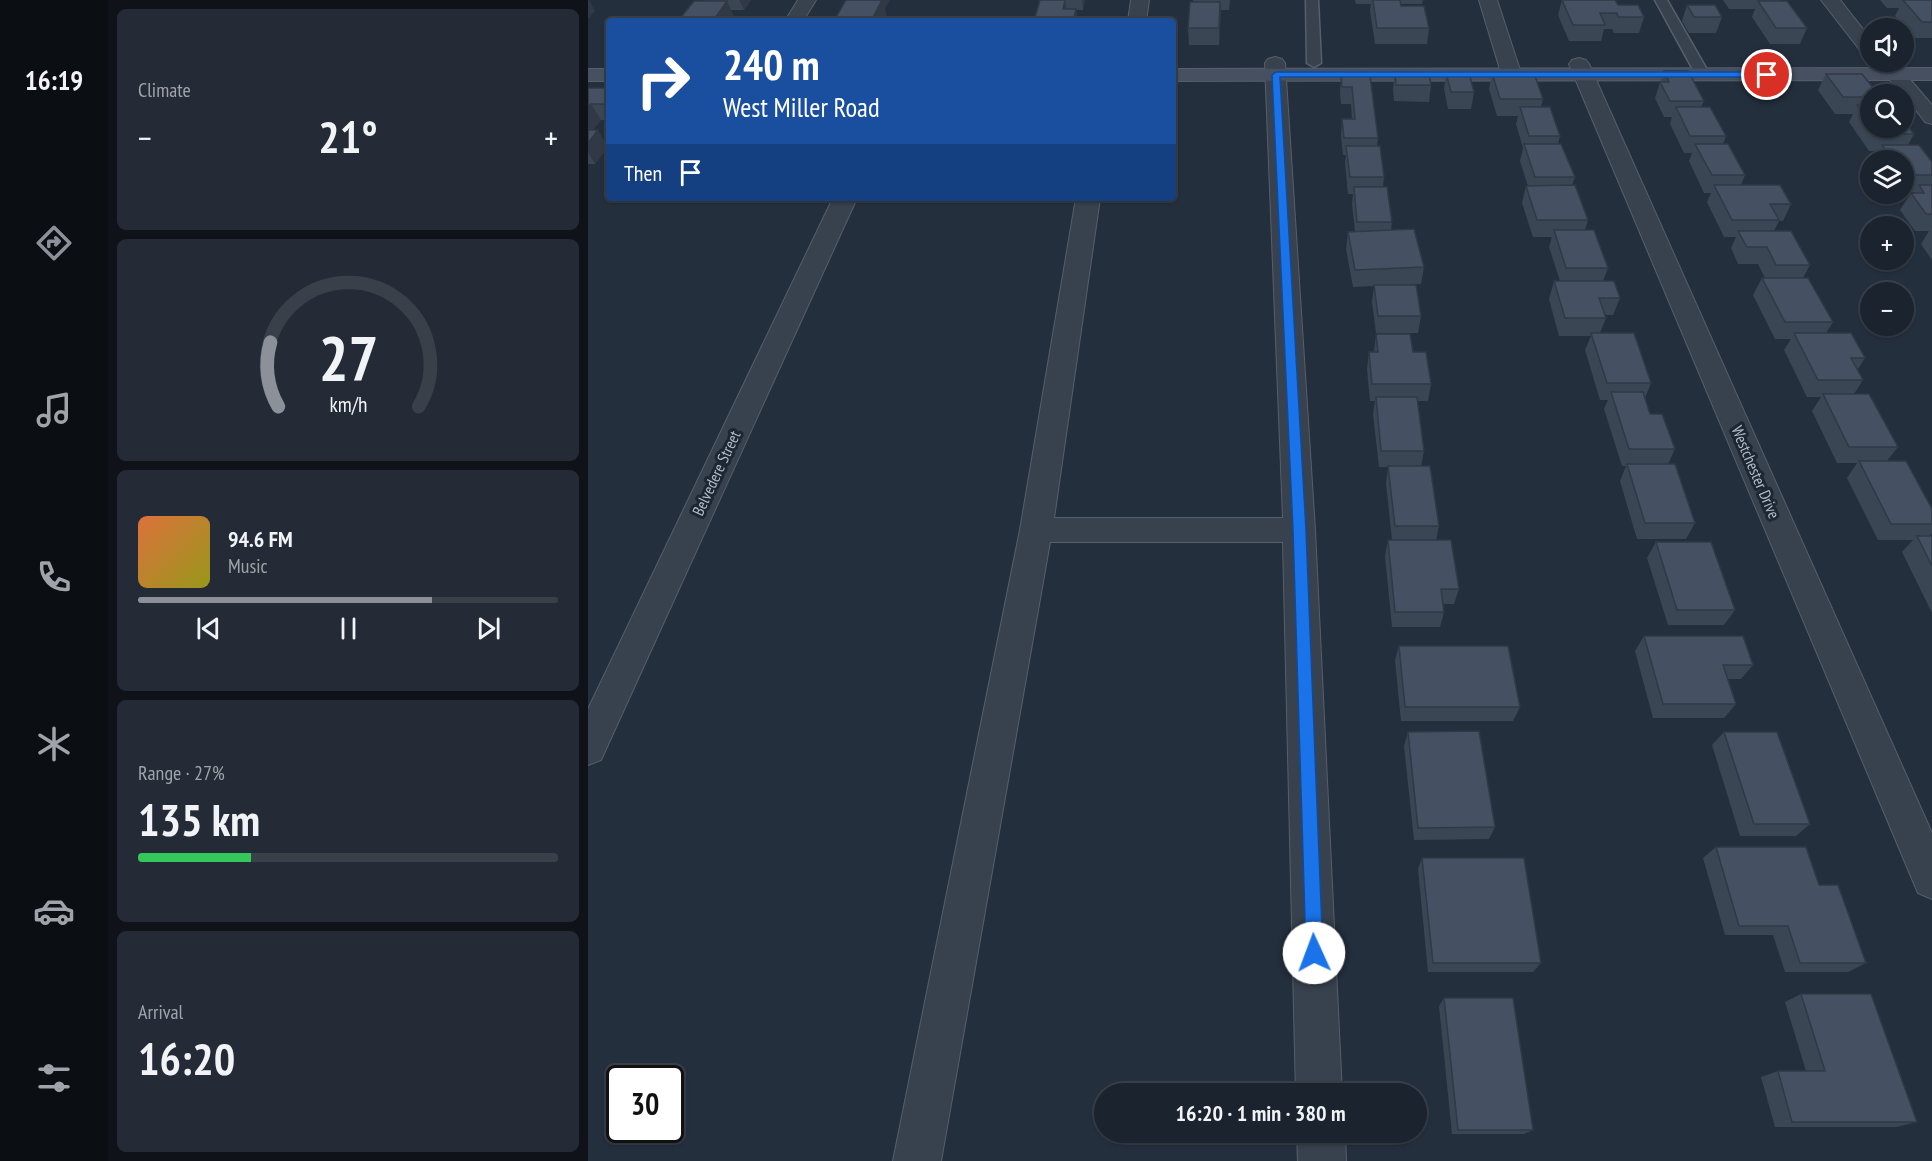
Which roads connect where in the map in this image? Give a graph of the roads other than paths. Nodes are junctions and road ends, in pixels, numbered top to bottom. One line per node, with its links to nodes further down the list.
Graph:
1 (807, 0): 7 (street)
2 (1140, 0): 8 (street)
3 (1312, 0): 15 (lane)
4 (1488, 0): 19 (street)
5 (1661, 0): 18 (lane)
6 (1830, 0): 9 (street)
7 (796, 18)
8 (1137, 18)
9 (1860, 36)
10 (1914, 62): 11 (main road)
11 (1932, 62)
12 (588, 63): 13 (main road)
13 (606, 63)
14 (1176, 63): 17 (main road)
15 (1314, 63): 17 (main road); 19 (main road)
16 (1860, 63): 18 (main road)
17 (1276, 69): 19 (main road); 26 (main road); 31 (street)
18 (1700, 69): 20 (main road)
19 (1510, 70): 20 (main road)
20 (1582, 70): 33 (street, Westchester Drive)
21 (1914, 70): 23 (main road)
22 (1891, 72): 27 (street)
23 (1932, 74)
24 (588, 75): 25 (main road)
25 (606, 75)
26 (1176, 75)
27 (1932, 118)
28 (844, 201): 32 (street, Belvedere Street)
29 (1088, 201): 30 (street)
30 (1036, 530): 31 (street); 36 (street)
31 (1299, 530): 34 (street)
32 (588, 748)
33 (1932, 879)
34 (1319, 1083)
35 (1321, 1143): 37 (street)
36 (917, 1161)
37 (1322, 1161)

